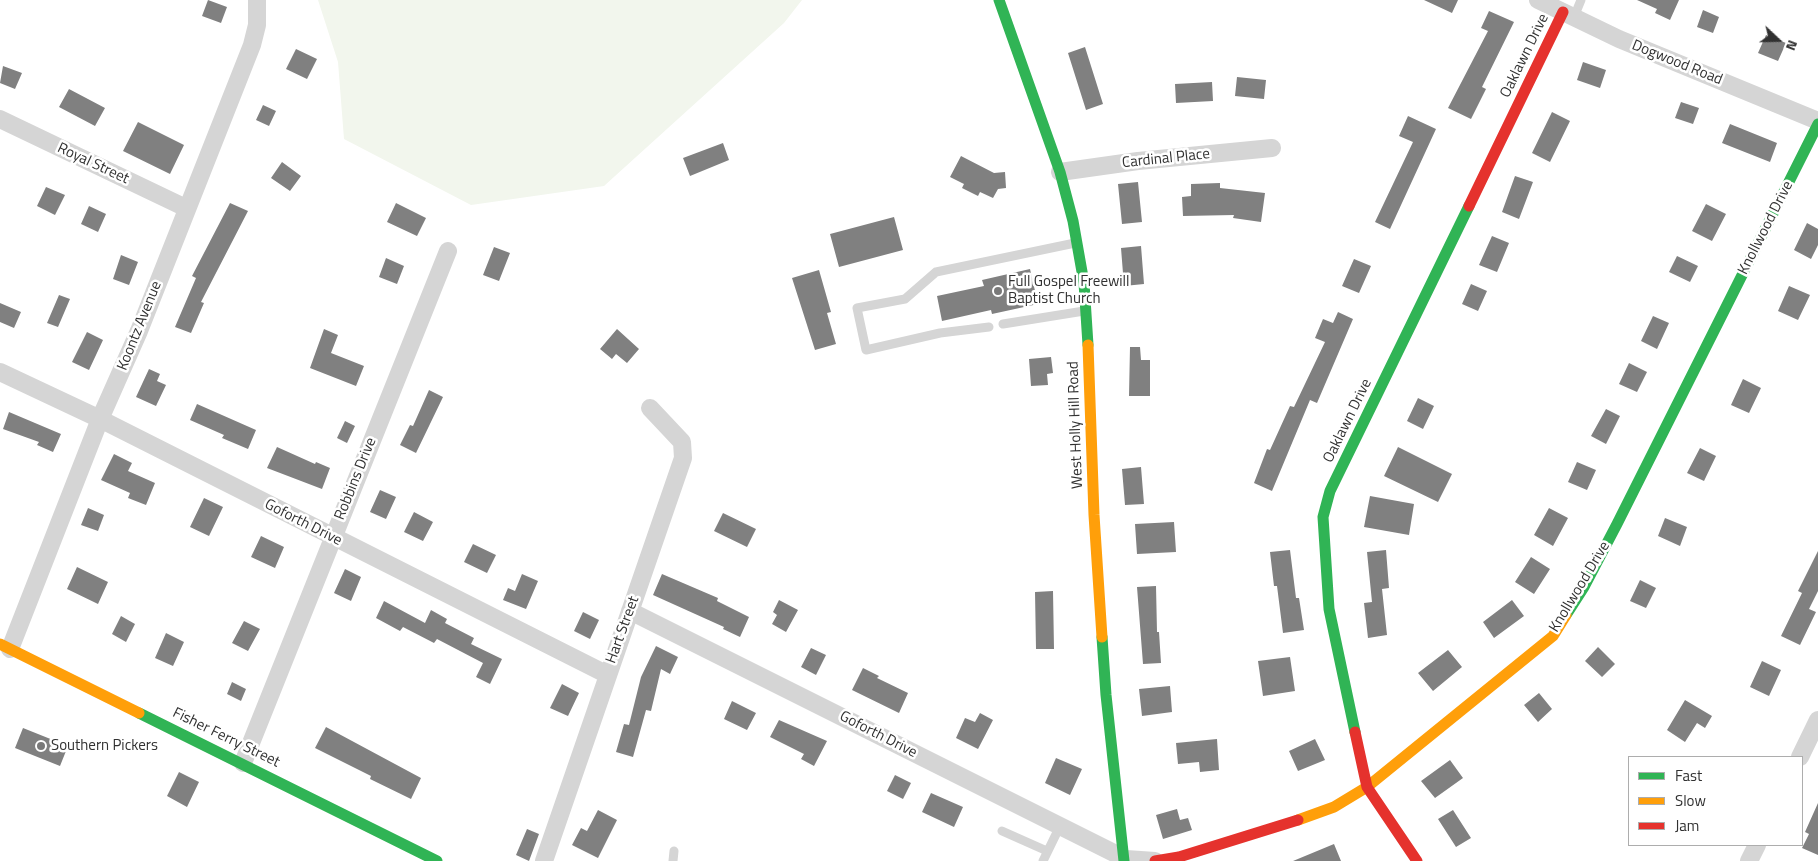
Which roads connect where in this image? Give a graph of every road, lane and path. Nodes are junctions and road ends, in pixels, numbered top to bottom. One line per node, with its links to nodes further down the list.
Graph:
1 (257, 0): 10 (street, Koontz Avenue)
2 (999, 0): 9 (street, West Holly Hill Road)
3 (1538, 0): 5 (street, Dogwood Road)
4 (1581, 0): 5 (lane)
5 (1569, 14): 7 (street, Dogwood Road); 26 (street, Oaklawn Drive)
6 (0, 120): 10 (street, Royal Street)
7 (1818, 122): 26 (street, Knollwood Drive)
8 (1272, 148): 9 (street, Cardinal Place)
9 (1060, 172): 11 (street, West Holly Hill Road)
10 (186, 208): 18 (street, Koontz Avenue)
11 (1077, 242): 13 (street, West Holly Hill Road); 15 (lane)
12 (448, 251): 19 (street, Robbins Drive)
13 (1086, 310): 14 (lane); 32 (street, West Holly Hill Road)
14 (1003, 324)
15 (989, 327)
16 (0, 372): 18 (street, Goforth Drive)
17 (650, 408): 20 (street, Hart Street)
18 (100, 419): 19 (street, Goforth Drive); 21 (street, Koontz Avenue)
19 (333, 538): 22 (street, Goforth Drive); 25 (street, Robbins Drive)
20 (630, 611): 22 (street, Hart Street); 27 (street, Goforth Drive)
21 (5, 646): 25 (street, Fisher Ferry Street)
22 (606, 674): 34 (street, Hart Street)
23 (1818, 720): 24 (street)
24 (1800, 756)
25 (243, 763): 33 (street, Fisher Ferry Street)
26 (1366, 787): 37 (street, Knollwood Drive); 38 (street, Oaklawn Drive)
27 (1060, 826): 31 (lane); 32 (street, Goforth Drive)
28 (1002, 831): 31 (lane)
29 (1756, 846): 39 (street)
30 (674, 851): 35 (lane)
31 (1047, 852): 36 (lane)
32 (1126, 860): 37 (street, Knollwood Drive)
33 (437, 861)
34 (544, 861)
35 (673, 861)
36 (1043, 861)
37 (1155, 861)
38 (1417, 861)
39 (1749, 861)

